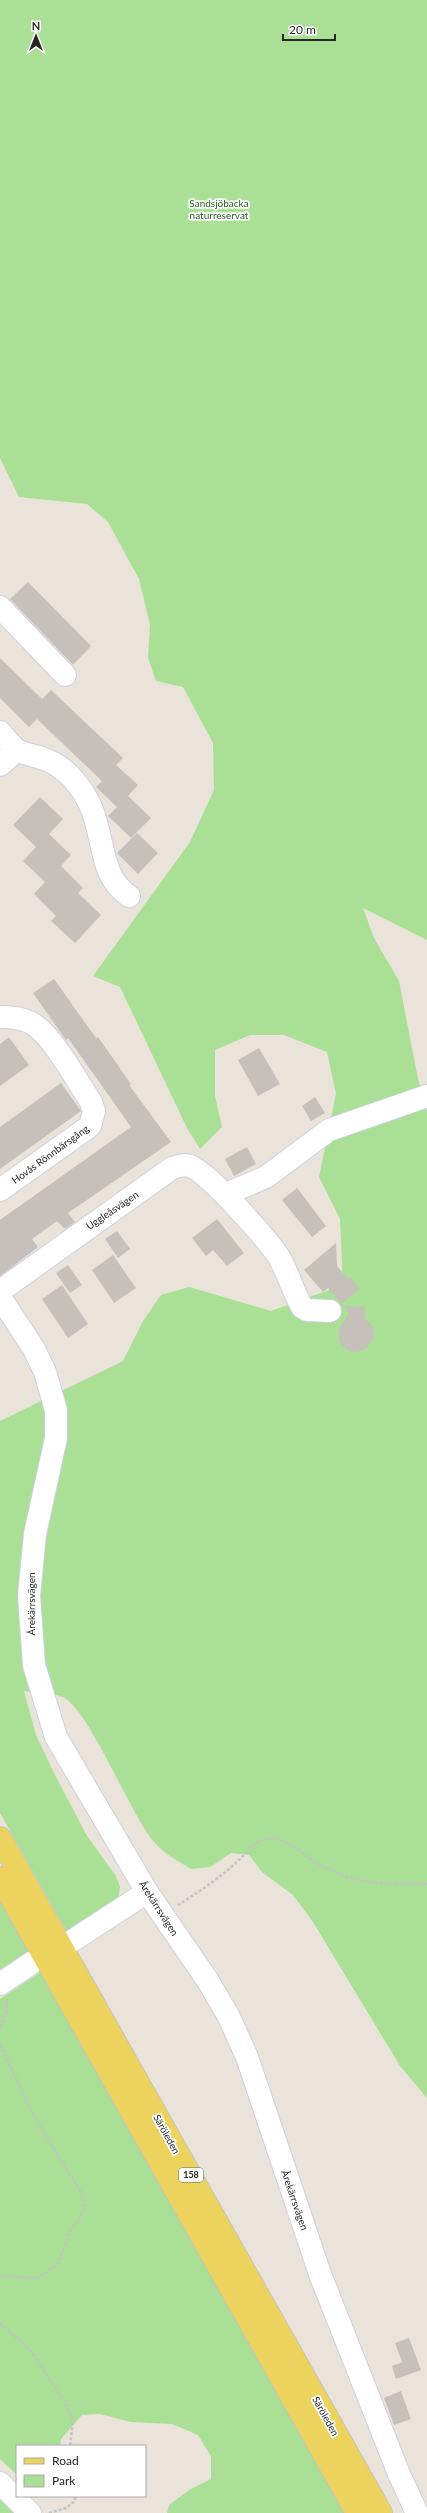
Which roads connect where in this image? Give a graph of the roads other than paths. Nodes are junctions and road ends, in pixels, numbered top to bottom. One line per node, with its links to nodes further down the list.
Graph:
1 (0, 607): 2 (street)
2 (65, 675)
3 (0, 732): 4 (street)
4 (17, 750): 5 (street); 6 (street)
5 (0, 765)
6 (128, 896)
7 (0, 1017): 9 (street, Hovås Rönnbärsgång)
8 (427, 1096): 10 (street)
9 (0, 1190)
10 (226, 1194): 11 (street, Uggleåsvägen); 13 (street, Uggleåsvägen)
11 (0, 1291)
12 (0, 1297): 16 (street, Årekärrsvägen)
13 (330, 1311)
14 (0, 1838): 24 (main road, Säröleden / 158)
15 (0, 1878): 23 (main road, Säröleden / 158)
16 (147, 1892): 17 (street); 21 (street, Årekärrsvägen)
17 (72, 1941)
18 (33, 1962): 19 (street)
19 (0, 1984)
20 (0, 2483): 22 (street)
21 (418, 2504)
22 (30, 2513)
23 (357, 2513)
24 (381, 2513)

